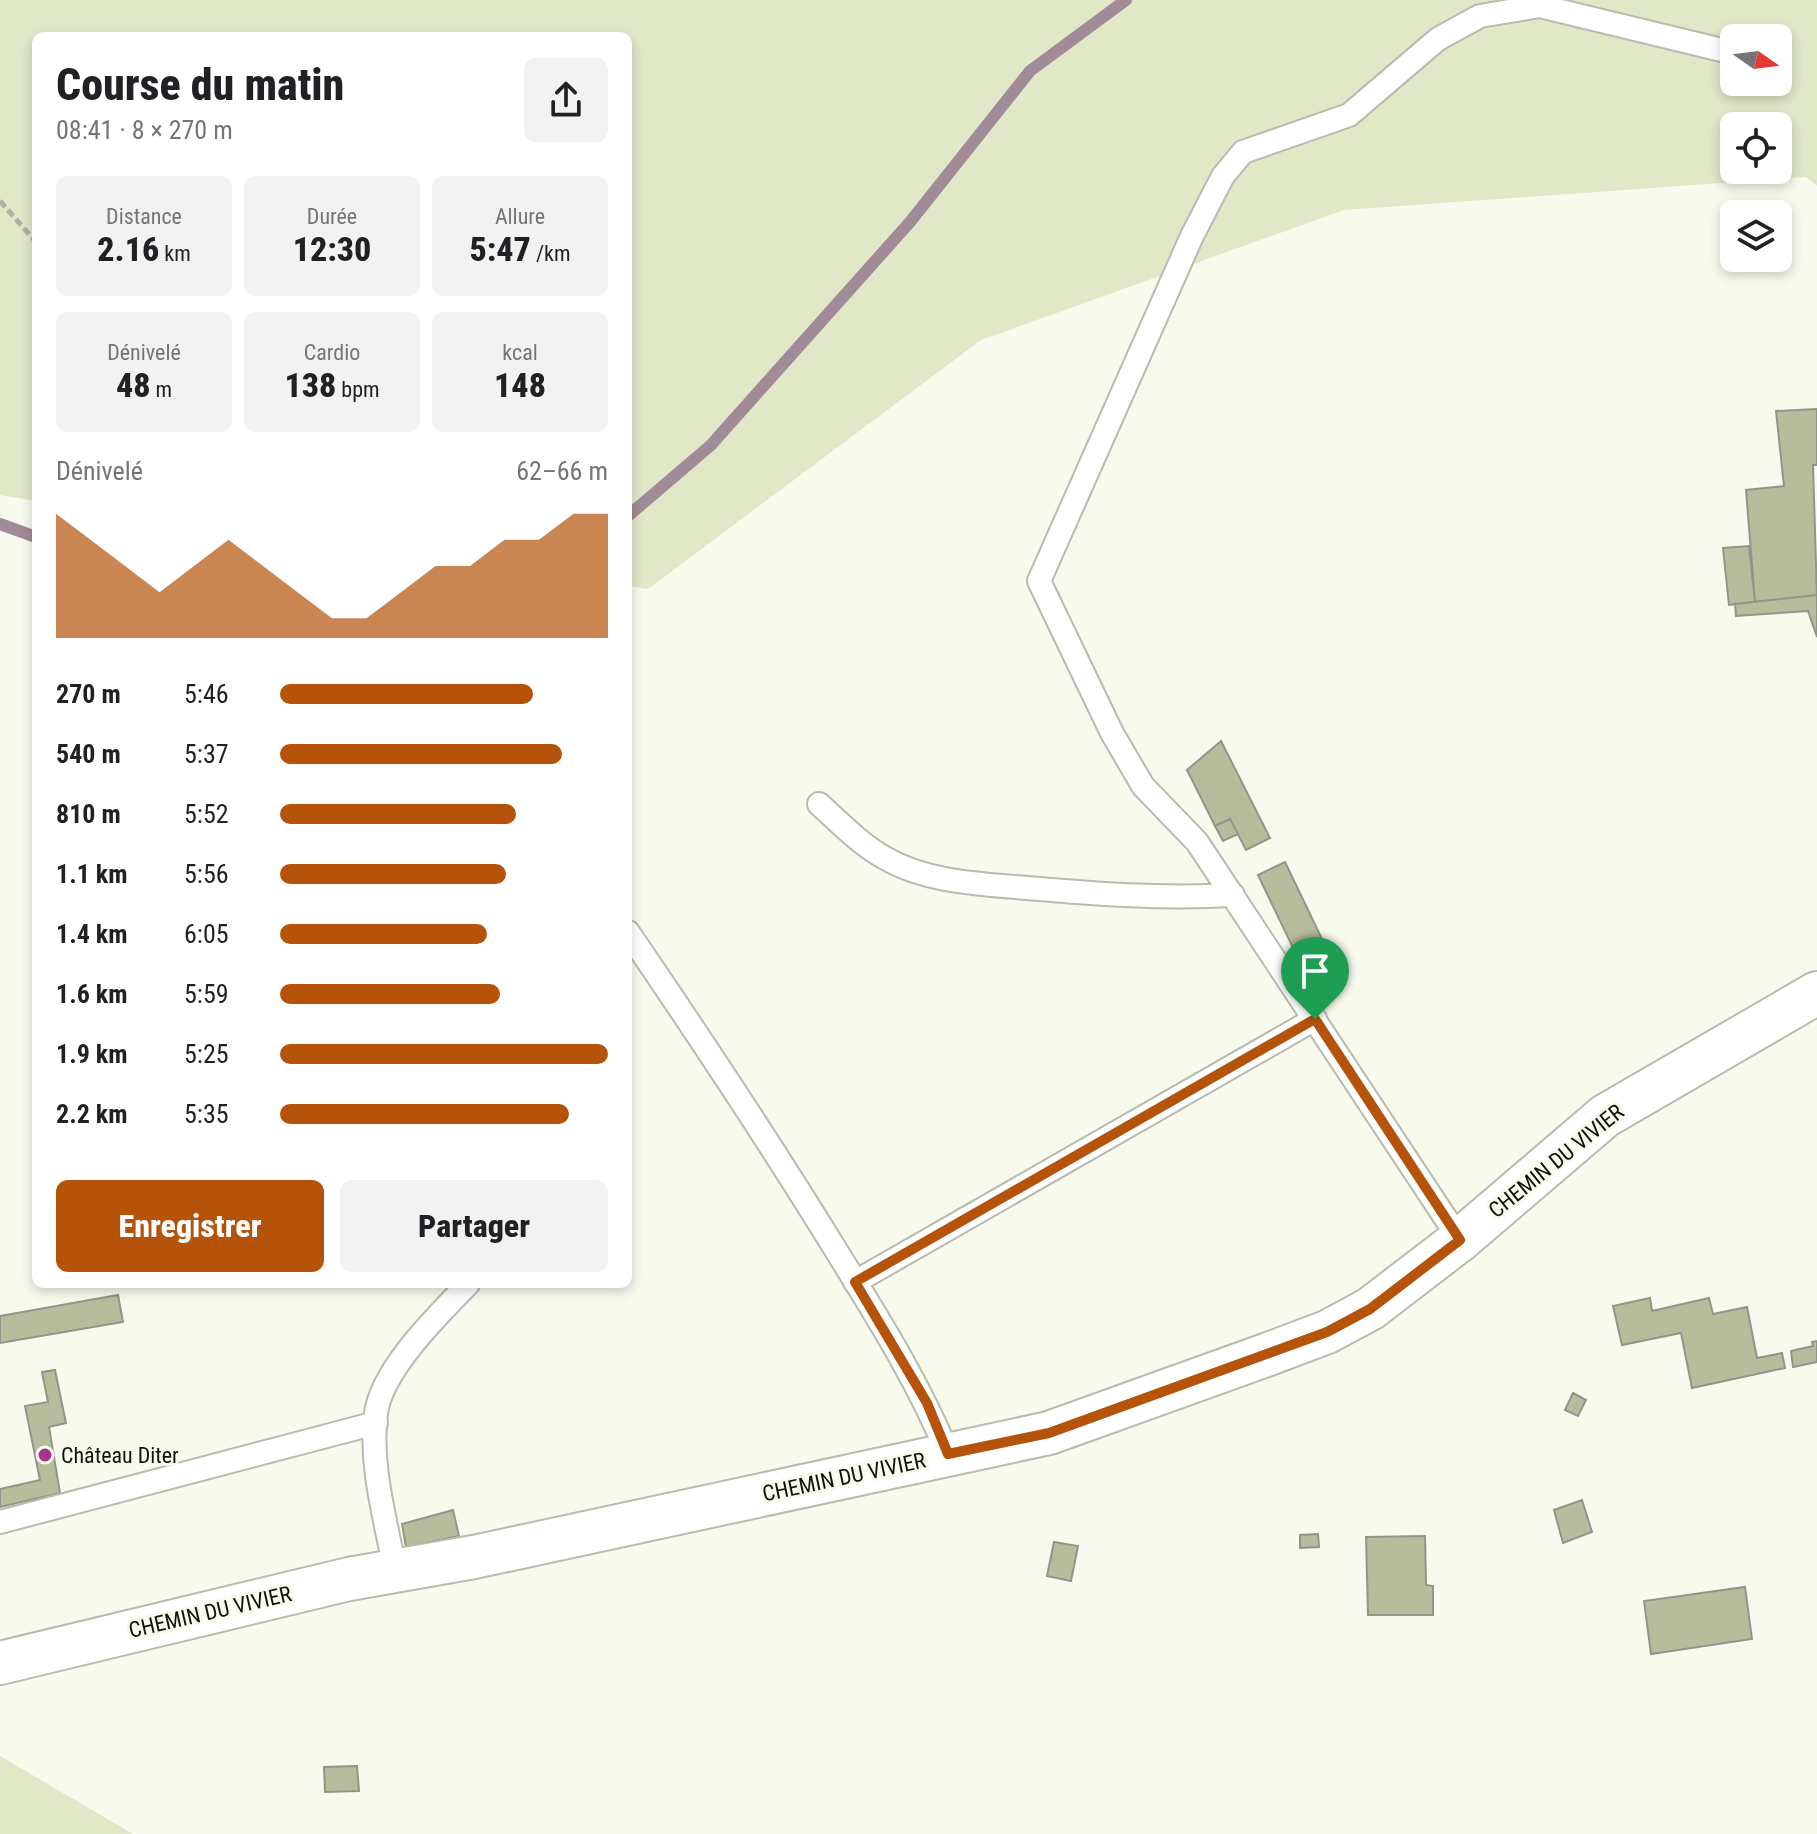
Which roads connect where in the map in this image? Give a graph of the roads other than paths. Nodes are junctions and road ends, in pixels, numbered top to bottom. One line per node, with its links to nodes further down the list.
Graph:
1 (1720, 50): 3 (lane)
2 (819, 804): 3 (lane)
3 (1233, 895): 6 (lane)
4 (632, 938): 8 (lane)
5 (1815, 1003): 7 (street, CHEMIN DU VIVIER)
6 (1315, 1019): 7 (lane); 8 (lane)
7 (1460, 1240): 11 (street, CHEMIN DU VIVIER)
8 (855, 1282): 11 (lane)
9 (464, 1288): 10 (lane)
10 (376, 1423): 12 (lane); 13 (lane)
11 (948, 1454): 13 (street, CHEMIN DU VIVIER)
12 (0, 1522)
13 (395, 1571): 14 (street, CHEMIN DU VIVIER)
14 (0, 1663)

